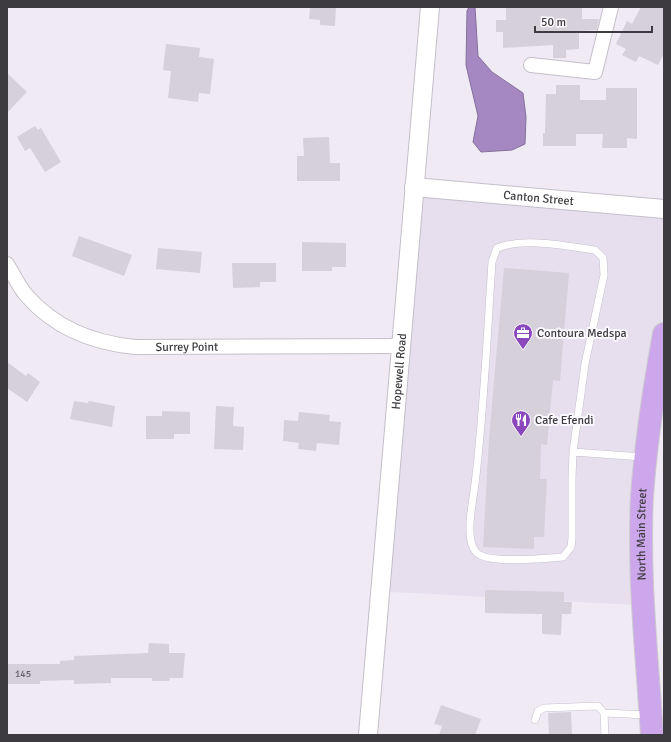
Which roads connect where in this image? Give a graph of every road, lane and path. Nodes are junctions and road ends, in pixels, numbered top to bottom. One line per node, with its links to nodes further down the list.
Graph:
1 (430, 7): 4 (street, Hopewell Road)
2 (611, 7): 3 (street)
3 (532, 65)
4 (414, 187): 5 (street, Canton Street); 8 (street, Hopewell Road)
5 (664, 209)
6 (7, 264): 8 (street, Surrey Point)
7 (664, 334): 10 (main road, North Main Street)
8 (400, 346): 14 (street, Hopewell Road)
9 (573, 452): 9 (lane); 10 (lane)
10 (645, 458): 13 (main road, North Main Street)
11 (604, 713): 12 (lane); 13 (lane); 15 (lane)
12 (535, 720)
13 (651, 725)
14 (368, 735)
15 (605, 735)

